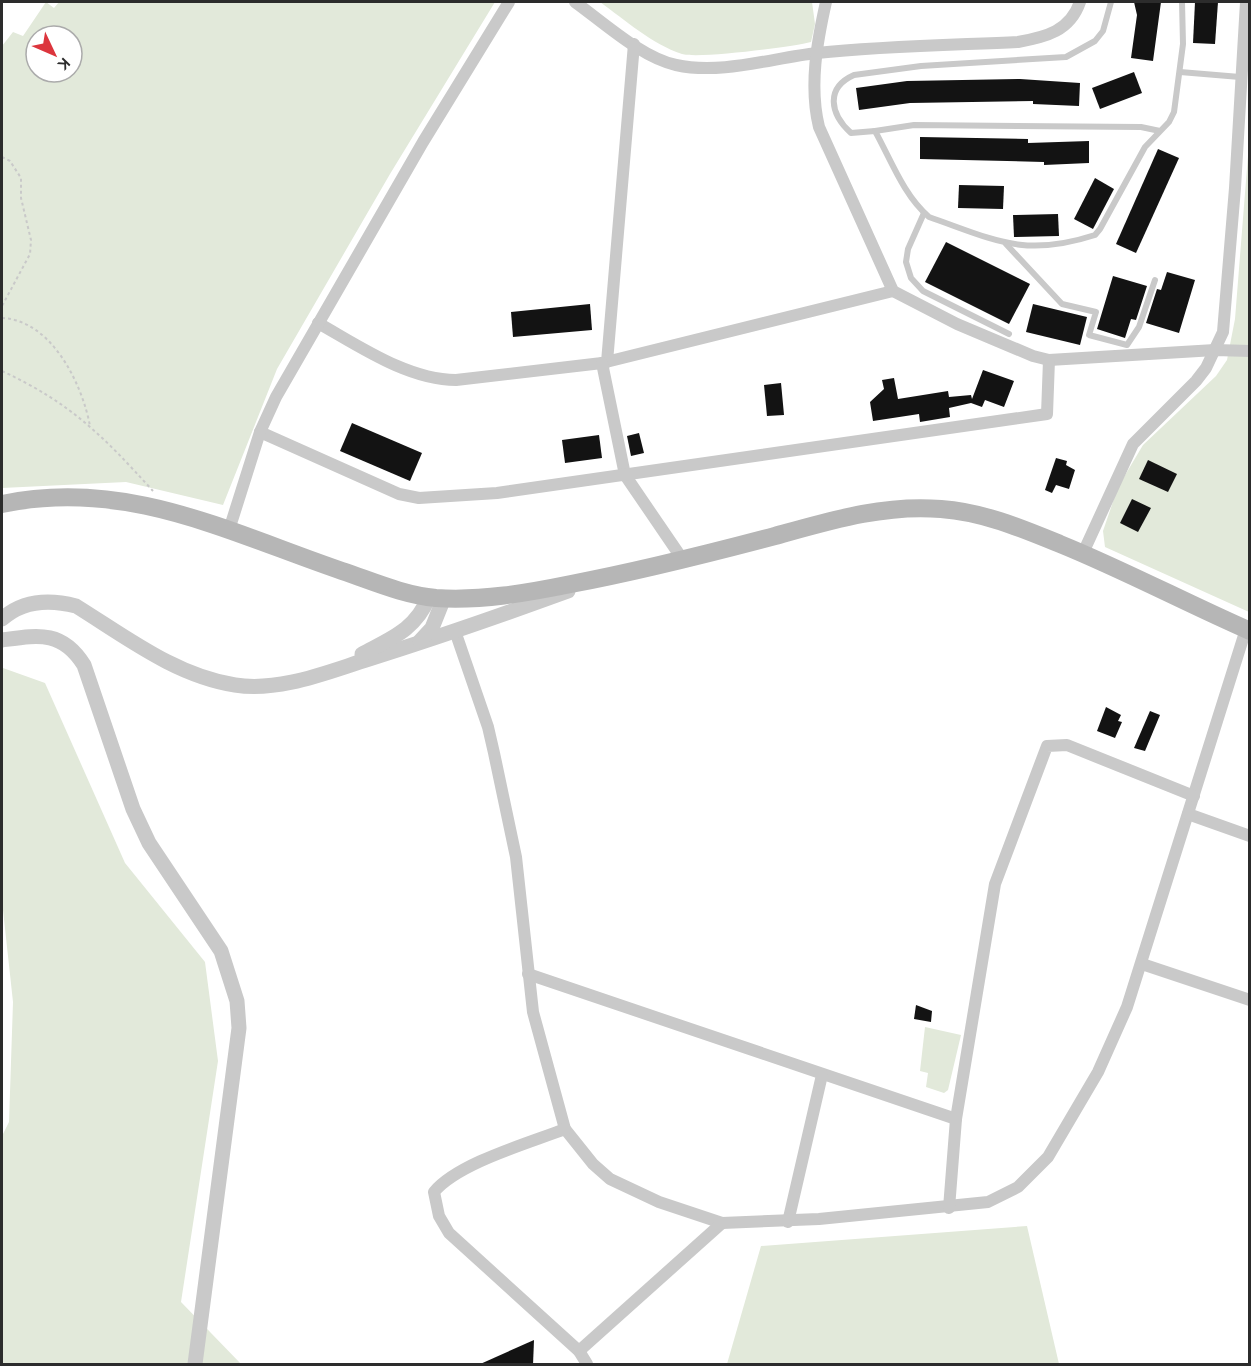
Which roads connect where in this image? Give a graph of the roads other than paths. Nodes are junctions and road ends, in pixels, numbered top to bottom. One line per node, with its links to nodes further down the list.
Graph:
1 (509, 2): 18 (street)
2 (575, 2): 8 (street)
3 (826, 2): 9 (street)
4 (1080, 2): 9 (street)
5 (1112, 2): 12 (lane)
6 (1182, 2): 10 (lane)
7 (1246, 2): 11 (street)
8 (634, 44): 9 (street); 23 (street)
9 (817, 53): 17 (street)
10 (1180, 72): 11 (lane); 13 (lane)
11 (1240, 77): 20 (street)
12 (875, 131): 13 (lane); 14 (lane)
13 (1160, 131): 15 (lane)
14 (924, 213): 15 (lane); 19 (lane)
15 (1005, 243): 16 (lane)
16 (1155, 280)
17 (893, 291): 22 (street); 23 (street)
18 (318, 323): 23 (street); 24 (street)
19 (1009, 334)
20 (1215, 350): 21 (street); 22 (street); 28 (street)
21 (1250, 351)
22 (1049, 360): 25 (street)
23 (605, 362): 25 (street)
24 (260, 432): 25 (street); 27 (street)
25 (625, 475): 29 (street)
26 (2, 504): 27 (main road)
27 (230, 530): 31 (main road)
28 (1083, 554): 29 (main road); 33 (main road)
29 (683, 560): 30 (main road)
30 (604, 578): 31 (main road); 34 (street)
31 (436, 597): 36 (street); 37 (street)
32 (2, 619): 37 (street)
33 (1248, 630): 38 (street)
34 (455, 632): 36 (street); 42 (street)
35 (2, 640): 51 (street)
36 (418, 643): 37 (street)
37 (336, 669)
38 (1194, 796): 39 (street); 45 (street)
39 (1188, 814): 40 (street); 41 (street)
40 (1250, 836)
41 (1142, 964): 43 (street); 47 (street)
42 (528, 974): 44 (street); 46 (street)
43 (1250, 1000)
44 (822, 1075): 45 (street); 48 (street)
45 (956, 1119): 47 (street)
46 (566, 1129): 49 (street); 50 (street)
47 (949, 1208): 48 (street)
48 (788, 1222): 49 (street)
49 (722, 1223): 50 (street)
50 (579, 1351): 52 (street)
51 (195, 1365)
52 (587, 1365)

